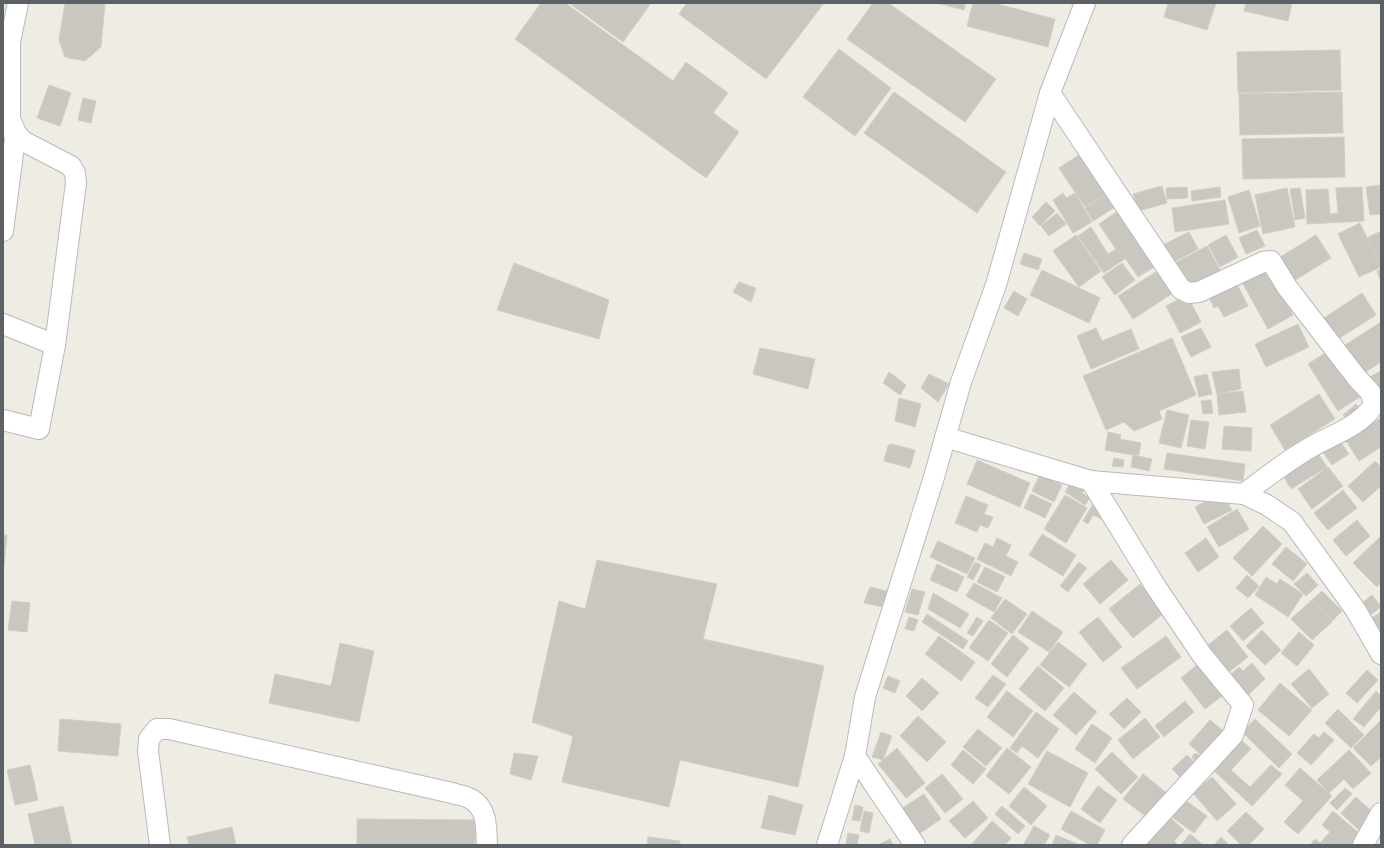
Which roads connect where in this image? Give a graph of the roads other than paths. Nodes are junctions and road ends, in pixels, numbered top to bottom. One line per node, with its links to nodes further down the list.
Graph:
1 (18, 3): 4 (street)
2 (1085, 3): 3 (street)
3 (1050, 93): 9 (street); 11 (street)
4 (10, 119): 5 (street); 7 (street)
5 (3, 231)
6 (3, 324): 7 (street)
7 (55, 345): 8 (street)
8 (3, 420)
9 (945, 437): 10 (street); 13 (street)
10 (1091, 481): 11 (street); 19 (street)
11 (1244, 494): 12 (street)
12 (1381, 654)
13 (855, 756): 17 (street); 18 (street)
14 (1381, 814): 20 (street)
15 (160, 845): 16 (street)
16 (487, 845)
17 (827, 845)
18 (915, 845)
19 (1132, 845)
20 (1363, 845)

